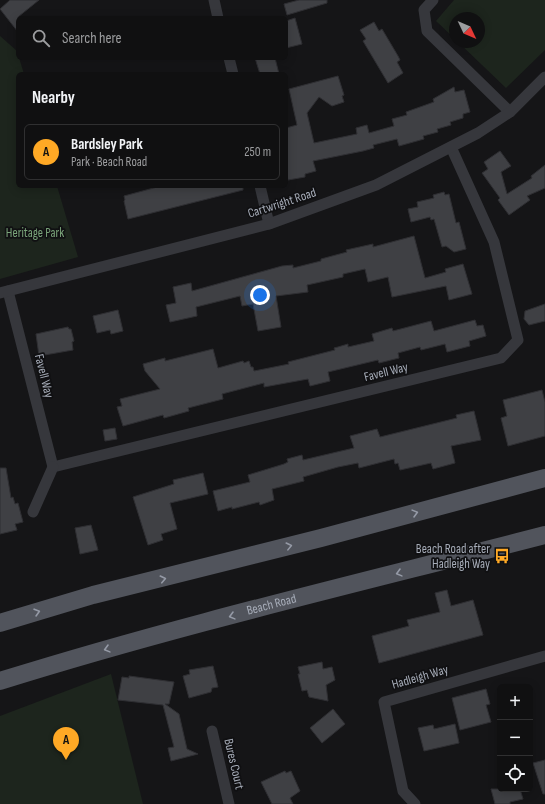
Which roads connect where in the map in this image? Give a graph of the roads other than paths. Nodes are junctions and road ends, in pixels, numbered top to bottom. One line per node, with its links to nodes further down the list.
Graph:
1 (214, 0): 3 (street)
2 (434, 0): 7 (street)
3 (218, 16)
4 (229, 60): 5 (street)
5 (232, 72)
6 (545, 77): 7 (street, Cartwright Road)
7 (510, 112): 8 (street, Cartwright Road)
8 (451, 147): 10 (street, Cartwright Road); 12 (street, Favell Way)
9 (260, 188): 10 (street)
10 (269, 224): 11 (street, Cartwright Road)
11 (4, 292): 12 (street, Favell Way)
12 (53, 467): 14 (street)
13 (545, 478): 16 (main road, one-way to 13)
14 (33, 512)
15 (545, 535): 18 (main road, Beach Road, one-way to 18)
16 (0, 623)
17 (545, 656): 21 (street, Hadleigh Way)
18 (0, 681)
19 (212, 731): 20 (street, Bures Court)
20 (230, 804)
21 (415, 804)

